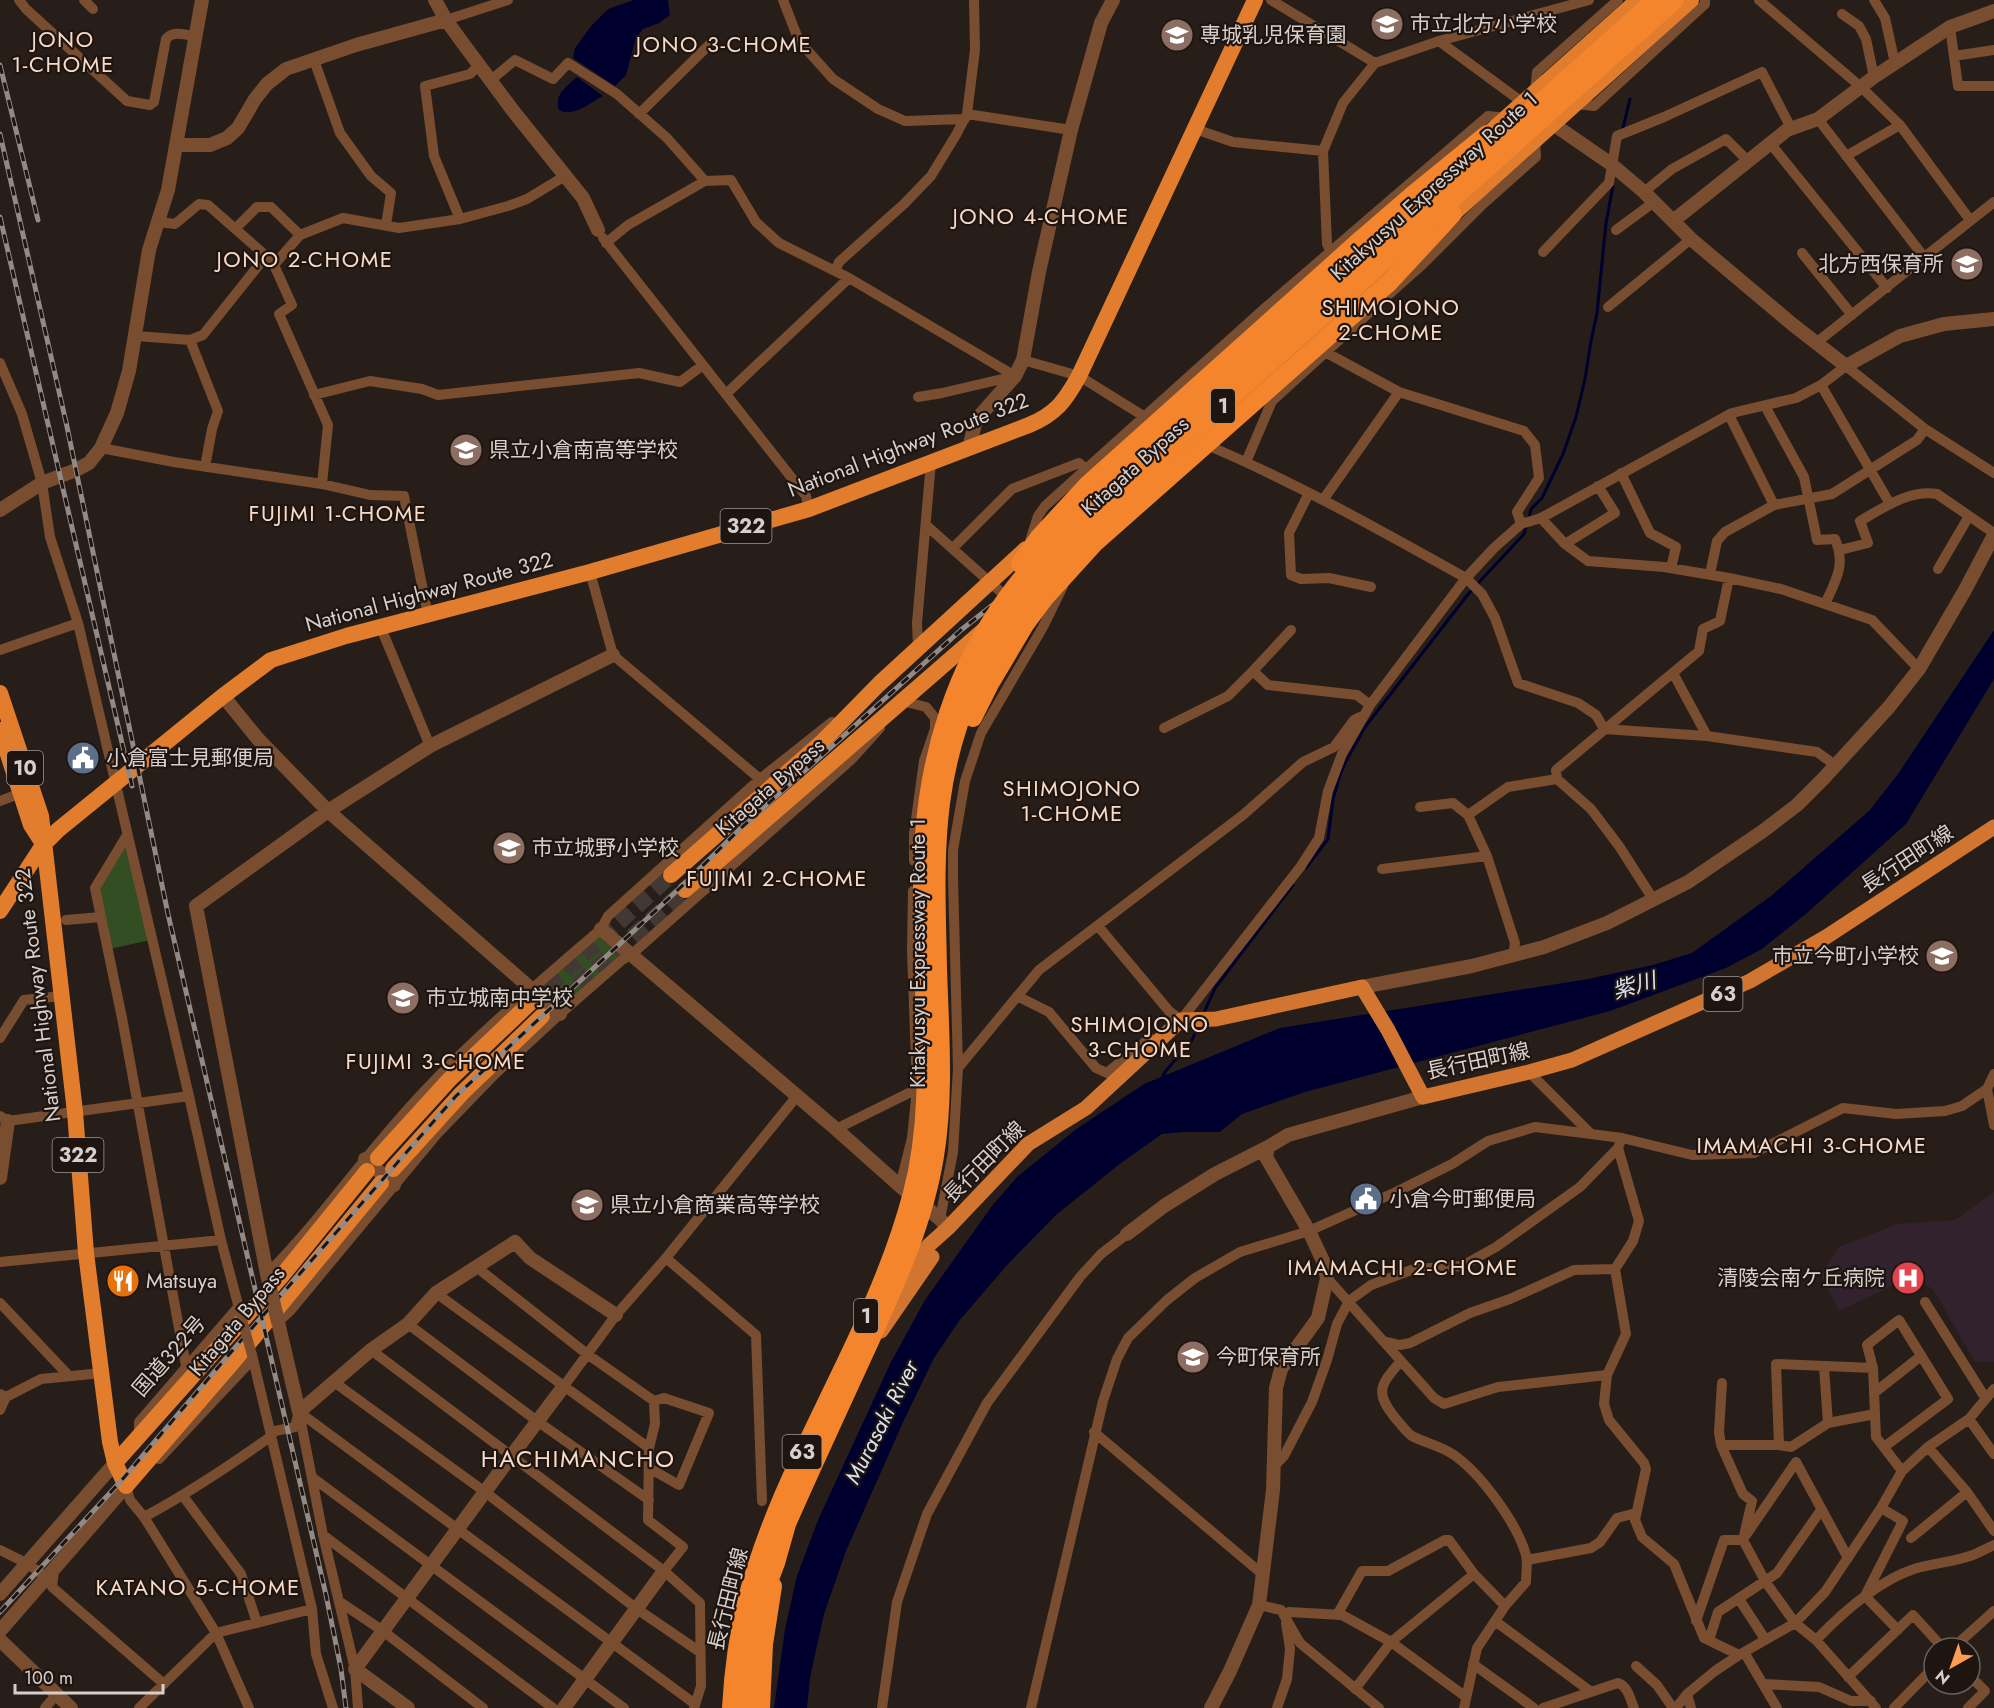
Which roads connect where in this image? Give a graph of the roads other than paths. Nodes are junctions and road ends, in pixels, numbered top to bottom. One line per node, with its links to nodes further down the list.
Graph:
1 (19, 0): 20 (street)
2 (84, 0): 21 (street)
3 (202, 0): 26 (street)
4 (435, 0): 24 (street)
5 (508, 0): 24 (street)
6 (783, 0): 42 (street)
7 (974, 0): 42 (street)
8 (1113, 0): 49 (street)
9 (1255, 0): 48 (highway, National Highway Route 322 / 322)
10 (1271, 0): 32 (street)
11 (1589, 0): 27 (street)
12 (1618, 0): 39 (street)
13 (1638, 0): 39 (highway, Kitagata Bypass)
14 (1655, 0): 165 (highway, Kitakyusyu Expressway Route 1 / 1, bridge)
15 (1675, 0): 186 (highway, Kitakyusyu Expressway Route 1 / 1, bridge)
16 (1691, 0): 40 (highway, Kitagata Bypass)
17 (1705, 0): 40 (street)
18 (1759, 0): 38 (street)
19 (1874, 0): 33 (street)
20 (29, 5): 26 (street)
21 (93, 9)
22 (1994, 11): 25 (street)
23 (1842, 14): 35 (street)
24 (446, 20): 31 (street); 34 (street)
25 (1950, 27): 30 (street); 33 (street)
26 (195, 36): 53 (street)
27 (1439, 41): 32 (street); 39 (street)
28 (711, 43): 41 (street)
29 (1994, 50): 30 (street)
30 (1954, 56): 37 (street)
31 (314, 60): 53 (street); 68 (street)
32 (1375, 63): 54 (street)
33 (1895, 63): 35 (street)
34 (479, 65): 36 (street); 64 (street)
35 (1874, 77): 38 (street)
36 (491, 80): 41 (street); 58 (street)
37 (1994, 86)
38 (1861, 87): 44 (street); 46 (street)
39 (1529, 98): 43 (highway, Kitagata Bypass); 45 (street)
40 (1575, 104): 45 (highway, Kitagata Bypass)
41 (639, 114): 59 (street)
42 (966, 117): 49 (street); 80 (street)
43 (1507, 118): 50 (highway, Kitagata Bypass); 75 (street)
44 (1818, 119): 47 (street); 55 (street)
45 (1553, 124): 51 (highway, Kitagata Bypass); 57 (street)
46 (1900, 125): 55 (street); 65 (street)
47 (1791, 128): 52 (street); 57 (street)
48 (1195, 129): 54 (street); 95 (highway, National Highway Route 322 / 322)
49 (1071, 130): 90 (street)
50 (1488, 134): 104 (highway, Kitagata Bypass); 165 (highway, bridge)
51 (1535, 141): 63 (highway, Kitagata Bypass); 89 (street)
52 (1770, 143): 56 (street); 82 (street)
53 (177, 145): 67 (street)
54 (1323, 151): 75 (street)
55 (1846, 156): 78 (street)
56 (1748, 161): 60 (street); 66 (street)
57 (1611, 164): 60 (street); 76 (street)
58 (566, 176): 64 (street); 70 (street)
59 (705, 181): 74 (street); 80 (street)
60 (1644, 192): 61 (street)
61 (1654, 202): 66 (street); 71 (street)
62 (1994, 202): 65 (street)
63 (1453, 213): 106 (highway, Kitagata Bypass); 186 (highway, bridge)
64 (460, 219): 68 (street)
65 (1970, 220): 78 (street)
66 (1673, 221): 73 (street)
67 (158, 222): 69 (street); 86 (street)
68 (386, 225): 72 (street)
69 (236, 228): 72 (street); 79 (street)
70 (598, 230): 74 (street)
71 (1616, 230)
72 (300, 235): 79 (street)
73 (1691, 239): 83 (street); 88 (street)
74 (606, 243): 92 (street)
75 (1330, 252): 103 (street)
76 (1543, 252)
77 (1802, 253): 84 (street)
78 (1924, 257): 82 (street)
79 (270, 261): 87 (street); 99 (street)
80 (835, 271): 81 (street)
81 (849, 278): 94 (street); 98 (street)
82 (1887, 288): 84 (street)
83 (1608, 307)
84 (1852, 315): 88 (street)
85 (1994, 319): 93 (street)
86 (136, 336): 87 (street); 107 (street)
87 (190, 340): 111 (street)
88 (1816, 343): 93 (street)
89 (1325, 352): 97 (street); 110 (street)
90 (1023, 360): 94 (street); 95 (street)
91 (0, 363): 116 (street)
92 (703, 365): 98 (street); 99 (street)
93 (1846, 366): 96 (street); 105 (street)
94 (1015, 376): 100 (street); 108 (street)
95 (1079, 376): 103 (street); 108 (highway, National Highway Route 322 / 322)
96 (1821, 385): 101 (street); 113 (street)
97 (1400, 392): 121 (street); 128 (street)
98 (726, 394): 124 (street)
99 (314, 395): 117 (street)
100 (918, 396)
101 (1765, 406): 102 (street); 120 (street)
102 (1729, 415): 114 (street); 123 (street)
103 (1145, 417): 104 (street); 112 (street)
104 (1165, 426): 106 (street); 134 (highway, Kitagata Bypass)
105 (1925, 429): 113 (street); 115 (street)
106 (1197, 441): 110 (street); 131 (highway, Kitagata Bypass)
107 (100, 448): 111 (street); 116 (street)
108 (969, 448): 109 (highway, National Highway Route 322 / 322)
109 (931, 462): 124 (highway, National Highway Route 322 / 322); 129 (street)
110 (1246, 462): 119 (street)
111 (205, 467): 117 (street)
112 (1086, 469): 133 (street); 134 (street)
113 (1869, 470): 120 (street); 122 (street)
114 (1621, 473): 118 (street); 136 (street)
115 (1994, 473)
116 (42, 483): 125 (street); 147 (street)
117 (322, 484): 146 (street)
118 (1598, 486): 127 (street); 132 (street)
119 (1309, 493): 121 (street); 143 (street)
120 (1809, 498): 123 (street); 135 (street)
121 (1323, 500): 140 (street)
122 (1890, 504): 126 (street); 135 (street)
123 (1774, 505): 139 (street)
124 (809, 509): 138 (highway, National Highway Route 322 / 322)
125 (0, 510)
126 (1968, 516): 130 (street); 137 (street)
127 (1541, 518): 128 (street); 132 (street)
128 (1521, 524): 140 (street)
129 (927, 525): 133 (street); 151 (street)
130 (1994, 534): 154 (street)
131 (1085, 542): 144 (highway, Kitagata Bypass); 148 (street)
132 (1565, 544): 136 (street)
133 (953, 548): 142 (street)
134 (1028, 548): 142 (highway, Kitagata Bypass)
135 (1840, 550): 145 (street)
136 (1671, 568): 139 (street)
137 (1938, 569)
138 (590, 572): 146 (highway, National Highway Route 322 / 322); 153 (street)
139 (1710, 574): 141 (street)
140 (1466, 578): 161 (street); 163 (street)
141 (1729, 578): 145 (street); 156 (street)
142 (990, 583): 144 (street); 151 (highway, Kitagata Bypass)
143 (1371, 587)
144 (1014, 603): 148 (street); 160 (highway, Kitagata Bypass)
145 (1826, 604): 154 (street)
146 (428, 615): 149 (highway, National Highway Route 322 / 322)
147 (78, 623): 152 (street); 171 (street)
148 (1043, 627): 202 (street)
149 (381, 628): 159 (highway, National Highway Route 322 / 322); 167 (street)
150 (1291, 630): 155 (street)
151 (918, 648): 157 (highway, Kitagata Bypass)
152 (0, 650)
153 (613, 655): 167 (street); 169 (street)
154 (1919, 669): 168 (street)
155 (1253, 671): 161 (street); 162 (street)
156 (1673, 673): 163 (street); 166 (street)
157 (879, 684): 169 (street); 182 (highway, Kitagata Bypass)
158 (0, 693): 179 (highway, 10)
159 (223, 696): 171 (highway, National Highway Route 322 / 322); 175 (street)
160 (902, 701): 183 (highway, Kitagata Bypass); 191 (street); 205 (street)
161 (1367, 709): 189 (street); 199 (street)
162 (1164, 728)
163 (1604, 729): 166 (street); 170 (street)
164 (0, 730): 172 (highway, 10)
165 (942, 730): 304 (highway, Kitakyusyu Expressway Route 1 / 1, bridge)
166 (1707, 736): 168 (street)
167 (430, 746): 175 (street)
168 (1835, 765): 184 (street)
169 (760, 779): 190 (street)
170 (1557, 779): 176 (street); 184 (street)
171 (114, 784): 178 (street); 179 (highway, National Highway Route 322 / 322)
172 (21, 793): 173 (street); 179 (highway, 10)
173 (0, 801)
174 (1420, 807): 176 (street)
175 (328, 811): 195 (street); 232 (street)
176 (1468, 815): 180 (street)
177 (1994, 827): 203 (main road, 長行田町線 / 63)
178 (127, 835): 187 (street); 208 (street)
179 (43, 845): 185 (highway); 194 (highway, National Highway Route 322 / 322)
180 (1487, 856): 181 (street); 192 (street)
181 (1382, 869)
182 (671, 875)
183 (685, 890)
184 (1653, 899): 192 (street)
185 (0, 911)
186 (937, 911): 304 (highway, Kitakyusyu Expressway Route 1 / 1, bridge)
187 (101, 917): 188 (street); 210 (street)
188 (66, 920)
189 (1098, 926): 196 (street); 199 (street)
190 (601, 929): 191 (street); 195 (street)
191 (632, 954): 197 (street); 209 (street)
192 (1513, 955): 193 (street)
193 (1365, 992): 199 (main road); 207 (main road, 長行田町線)
194 (61, 996): 200 (street); 211 (highway, National Highway Route 322 / 322)
195 (532, 996): 197 (street); 218 (highway, Kitagata Bypass)
196 (1017, 996): 201 (street); 202 (street)
197 (560, 1014): 220 (street)
198 (542, 1016): 220 (highway, Kitagata Bypass)
199 (1181, 1020): 201 (main road, 長行田町線 / 63)
200 (0, 1038)
201 (1155, 1045): 222 (main road, 長行田町線 / 63)
202 (958, 1068): 222 (street)
203 (1529, 1072): 207 (main road, 長行田町線 / 63); 215 (street)
204 (1994, 1074): 206 (street)
205 (917, 1089): 214 (street); 221 (street)
206 (1987, 1089): 213 (street); 216 (street)
207 (1422, 1094): 217 (street)
208 (189, 1096): 210 (street); 225 (street)
209 (797, 1096): 214 (street); 228 (street)
210 (137, 1103): 211 (street); 226 (street)
211 (75, 1112): 212 (street); 227 (highway, National Highway Route 322 / 322)
212 (4, 1118): 219 (street)
213 (1994, 1125)
214 (836, 1129): 221 (street)
215 (1591, 1134): 216 (street); 223 (street)
216 (1620, 1143): 231 (street); 235 (street)
217 (1268, 1147): 223 (street); 224 (street)
218 (370, 1163): 220 (street); 232 (street); 269 (highway, Kitagata Bypass)
219 (0, 1178)
220 (389, 1179): 240 (street); 279 (highway, Kitagata Bypass)
221 (900, 1186): 222 (street)
222 (944, 1224): 371 (main road, 長行田町線 / 63); 372 (main road, 長行田町線 / 63)
223 (1309, 1231): 233 (street); 268 (street)
224 (1126, 1234): 374 (street)
225 (221, 1240): 226 (street); 238 (street)
226 (163, 1244): 227 (street); 248 (street)
227 (86, 1253): 229 (street); 251 (highway, National Highway Route 322 / 322)
228 (666, 1258): 239 (street); 291 (street)
229 (0, 1262)
230 (475, 1266): 234 (street); 239 (street); 244 (street)
231 (1615, 1269): 242 (street); 253 (street)
232 (267, 1274): 240 (street, bridge)
233 (1327, 1278): 235 (street); 282 (street)
234 (436, 1293): 241 (street); 256 (street)
235 (1349, 1301): 242 (street); 282 (street)
236 (1925, 1302): 260 (street)
237 (0, 1303): 252 (street)
238 (240, 1309): 246 (street, bridge); 248 (street, 国道322号)
239 (616, 1315): 244 (street)
240 (278, 1322): 263 (street)
241 (408, 1324): 243 (street); 266 (street)
242 (1383, 1341): 247 (street)
243 (371, 1350): 254 (street); 278 (street)
244 (587, 1354): 256 (street); 261 (street)
245 (1922, 1356): 250 (street); 258 (street); 273 (street)
246 (252, 1357): 270 (street); 279 (street)
247 (1401, 1361): 253 (street); 305 (street)
248 (186, 1366): 269 (street, 国道322号)
249 (1824, 1367): 250 (street); 267 (street); 272 (street)
250 (1873, 1368): 258 (street)
251 (102, 1373): 252 (street); 281 (highway, National Highway Route 322 / 322)
252 (69, 1376): 259 (street)
253 (1607, 1376): 294 (street)
254 (334, 1382): 263 (street); 287 (street)
255 (1722, 1383): 271 (street)
256 (564, 1386): 266 (street); 275 (street)
257 (1994, 1389): 260 (street)
258 (1874, 1393): 264 (street)
259 (3, 1396): 262 (street)
260 (1986, 1399): 265 (street)
261 (654, 1401): 275 (street); 283 (street)
262 (0, 1410)
263 (299, 1412): 270 (street); 285 (street); 296 (street)
264 (1875, 1414): 267 (street); 273 (street)
265 (1969, 1419): 274 (street); 277 (street)
266 (537, 1421): 278 (street); 290 (street)
267 (1828, 1423): 276 (street)
268 (1095, 1432): 309 (street); 375 (street)
269 (139, 1436): 281 (highway, Kitagata Bypass)
270 (270, 1437): 289 (street); 321 (street)
271 (1721, 1445): 272 (street); 300 (street)
272 (1779, 1445): 276 (street)
273 (1884, 1447): 284 (street)
274 (1928, 1447): 284 (street); 288 (street)
275 (649, 1448): 283 (street)
276 (1791, 1448): 280 (street)
277 (1994, 1454)
278 (512, 1455): 287 (street); 308 (street)
279 (149, 1461): 286 (highway, Kitagata Bypass)
280 (1796, 1462): 293 (street); 300 (street)
281 (116, 1463): 286 (highway, National Highway Route 322 / 322); 306 (street)
282 (1274, 1466): 309 (street)
283 (649, 1468): 290 (street)
284 (1902, 1471): 292 (street)
285 (313, 1478): 298 (street); 307 (street)
286 (126, 1486): 295 (street); 310 (street)
287 (485, 1492): 296 (street); 320 (street)
288 (1967, 1492): 297 (street); 299 (street)
289 (183, 1496): 295 (street); 327 (street)
290 (649, 1500): 308 (street)
291 (762, 1501)
292 (1881, 1508): 303 (street); 314 (street)
293 (1821, 1510): 303 (street); 312 (street)
294 (1636, 1513): 305 (street); 325 (street)
295 (144, 1517): 332 (street)
296 (458, 1529): 307 (street); 340 (street)
297 (1994, 1531)
298 (322, 1535): 315 (street); 317 (street)
299 (1911, 1538)
300 (1743, 1540): 312 (street); 325 (street)
301 (1994, 1545): 314 (street)
302 (0, 1550): 306 (street)
303 (1848, 1558): 328 (street)
304 (768, 1560): 370 (highway, bridge); 371 (highway, Kitakyusyu Expressway Route 1 / 1, bridge); 372 (highway, Kitakyusyu Expressway Route 1 / 1, bridge); 373 (highway, bridge)
305 (1527, 1560): 319 (street)
306 (28, 1564): 310 (street); 313 (street)
307 (431, 1566): 315 (street); 347 (street)
308 (664, 1571): 320 (street); 341 (street)
309 (1261, 1573): 318 (street)
310 (50, 1574): 330 (street); 350 (street)
311 (1474, 1574): 319 (street); 323 (street); 338 (street)
312 (1765, 1581): 316 (street); 328 (street)
313 (0, 1594)
314 (1865, 1596): 329 (street); 337 (street)
315 (406, 1599): 331 (street); 367 (street)
316 (1739, 1599): 335 (street); 339 (street)
317 (340, 1602): 331 (street); 345 (street)
318 (1259, 1605): 324 (street); 376 (street)
319 (1505, 1606): 326 (street)
320 (637, 1608): 340 (street); 341 (street)
321 (312, 1609): 327 (street); 363 (street)
322 (1994, 1611): 334 (street)
323 (1337, 1615): 324 (street); 338 (street)
324 (1286, 1617): 351 (street); 377 (street)
325 (1696, 1621): 339 (street)
326 (1495, 1622): 343 (street); 352 (street)
327 (257, 1623): 332 (street)
328 (1795, 1623): 335 (street); 337 (street)
329 (1898, 1630): 333 (street); 346 (street)
330 (0, 1631)
331 (382, 1631): 345 (street); 366 (street)
332 (216, 1633): 350 (street); 362 (street)
333 (1931, 1636)
334 (1966, 1636)
335 (1766, 1639): 342 (street)
336 (0, 1640): 355 (street)
337 (1816, 1640): 346 (street)
338 (1391, 1641): 351 (street); 356 (street)
339 (1709, 1641): 342 (street)
340 (612, 1642): 347 (street); 358 (street)
341 (700, 1652): 358 (street)
342 (1741, 1653): 349 (street); 354 (street)
343 (1473, 1664): 356 (street); 379 (street)
344 (1636, 1666): 382 (street)
345 (355, 1669): 364 (street); 365 (street)
346 (1848, 1677): 357 (street)
347 (586, 1678): 368 (street); 369 (street)
348 (1922, 1679): 385 (street)
349 (1764, 1683): 357 (street); 384 (street)
350 (164, 1684): 361 (street)
351 (1355, 1689): 378 (street)
352 (1590, 1691): 380 (street); 381 (street)
353 (1989, 1692): 386 (street)
354 (1687, 1694): 382 (street); 383 (street)
355 (56, 1695): 359 (street); 360 (street)
356 (1465, 1702)
357 (1874, 1705)
358 (695, 1706)
359 (45, 1708)
360 (71, 1708)
361 (139, 1708)
362 (249, 1708)
363 (333, 1708)
364 (358, 1708)
365 (408, 1708)
366 (483, 1708)
367 (553, 1708)
368 (564, 1708)
369 (624, 1708)
370 (722, 1708)
371 (730, 1708)
372 (747, 1708)
373 (761, 1708)
374 (882, 1708)
375 (1031, 1708)
376 (1211, 1708)
377 (1277, 1708)
378 (1377, 1708)
379 (1534, 1708)
380 (1544, 1708)
381 (1634, 1708)
382 (1674, 1708)
383 (1691, 1708)
384 (1777, 1708)
385 (1894, 1708)
386 (1968, 1708)

